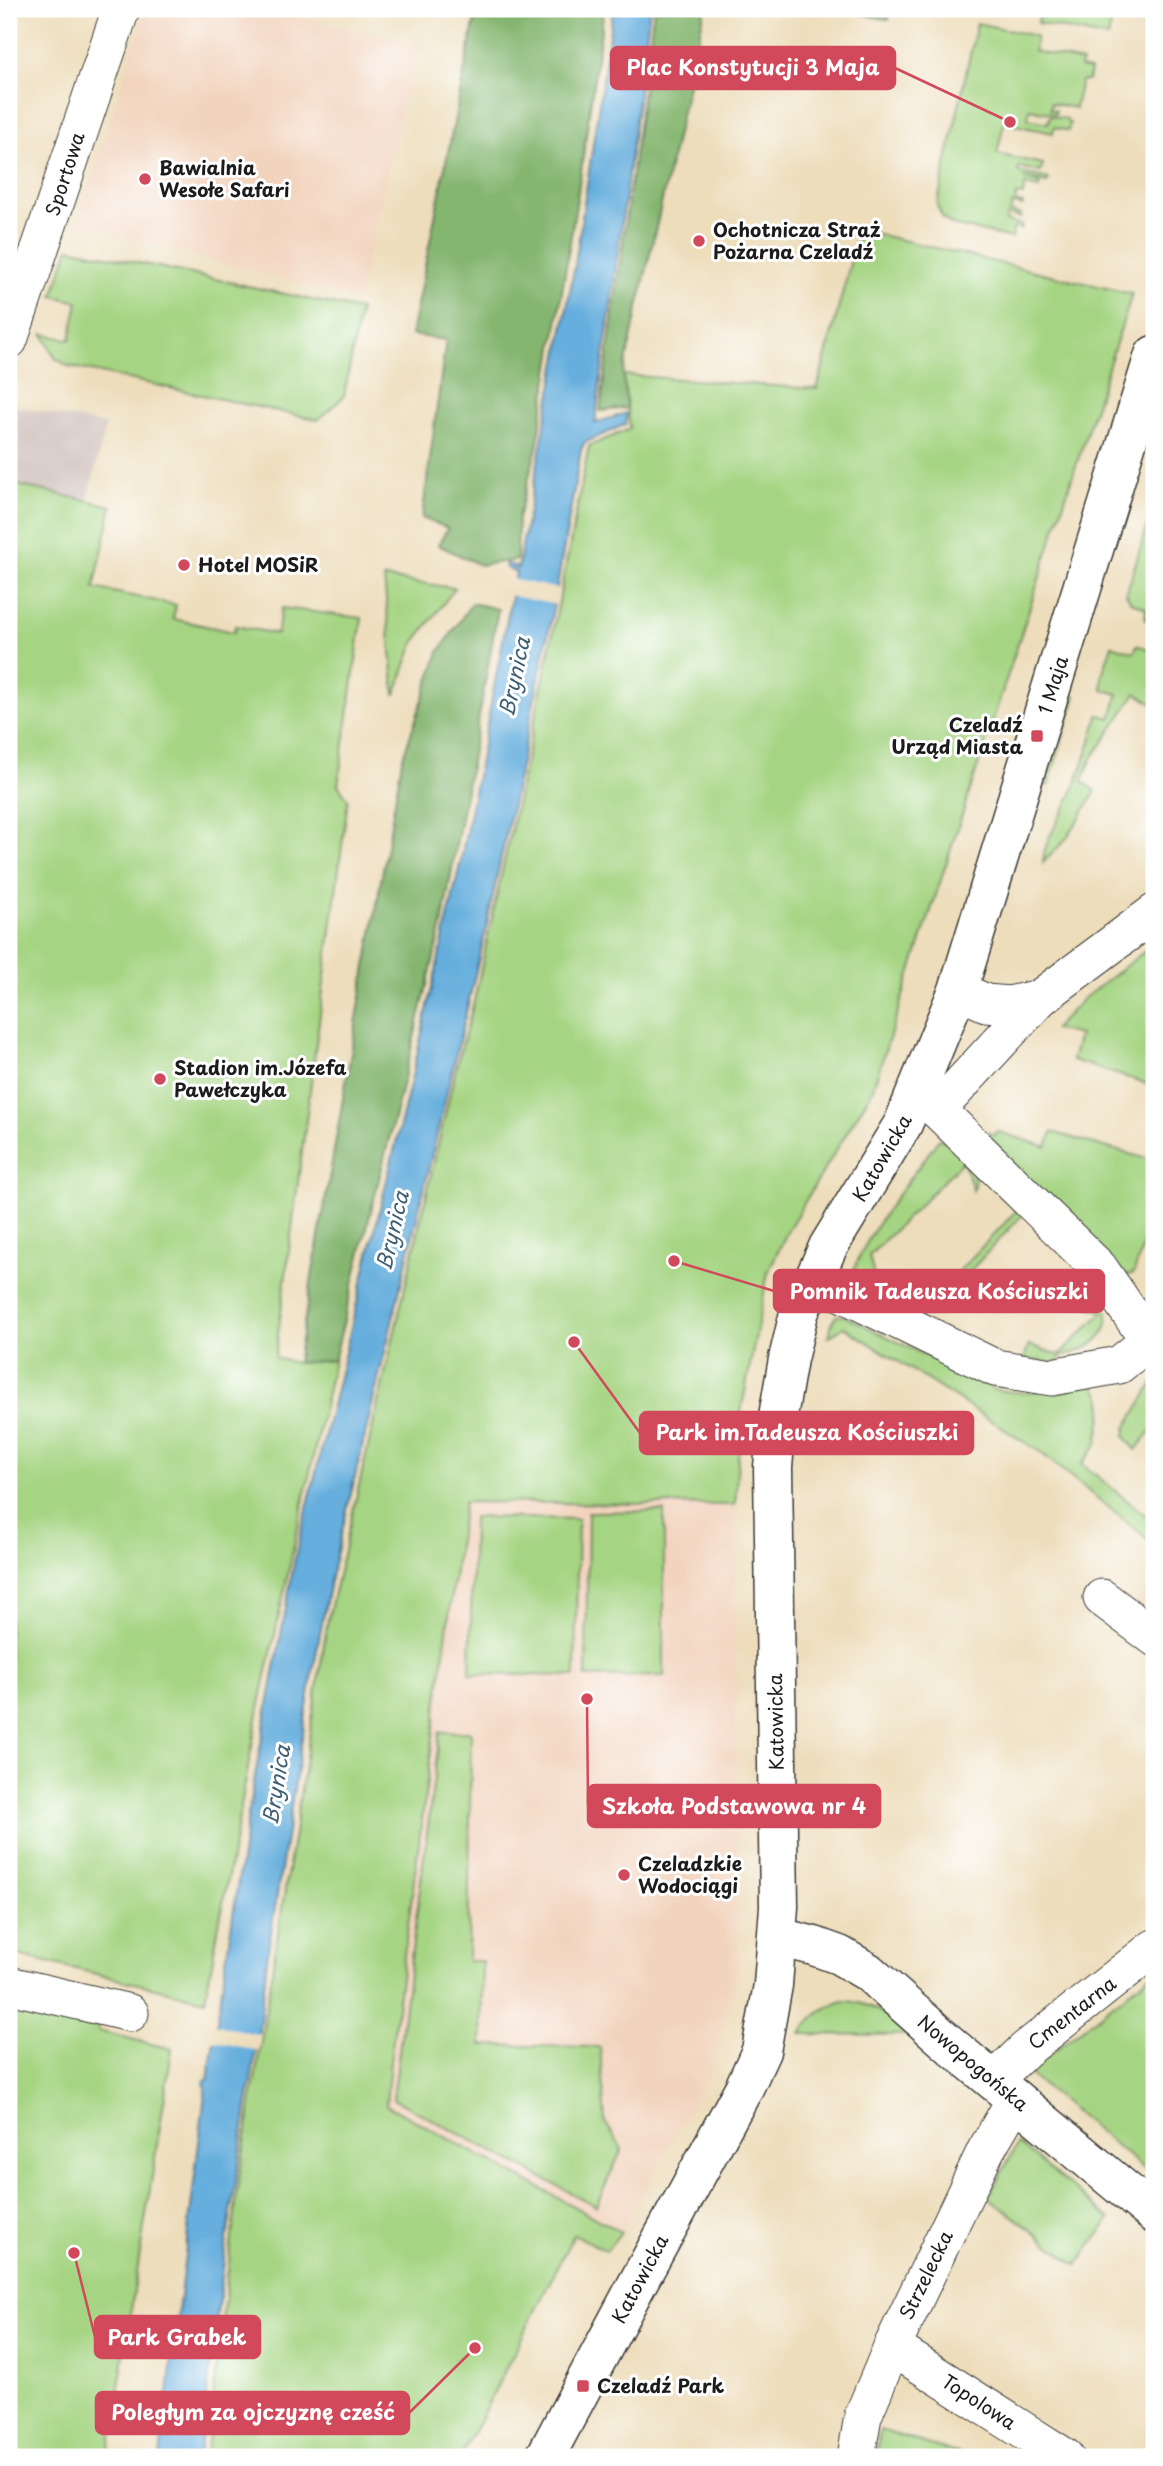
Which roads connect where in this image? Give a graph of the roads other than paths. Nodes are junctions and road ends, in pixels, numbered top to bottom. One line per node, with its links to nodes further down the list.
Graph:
1 (121, 9): 2 (street, Sportowa)
2 (9, 340)
3 (1154, 355): 5 (street, 1 Maja)
4 (1154, 913): 6 (street)
5 (958, 990): 6 (street); 7 (street, 1 Maja)
6 (1040, 998): 7 (street)
7 (927, 1101): 8 (street, Katowicka); 9 (street)
8 (813, 1279): 9 (street); 12 (street, Katowicka)
9 (1152, 1345)
10 (1102, 1598): 11 (street)
11 (1154, 1637)
12 (778, 1937): 16 (street, Nowopogońska); 19 (street, Katowicka)
13 (1154, 1948): 16 (street, Cmentarna)
14 (9, 1985): 15 (street)
15 (130, 2013)
16 (1004, 2090): 17 (street, Nowopogońska); 18 (street, Strzelecka)
17 (1154, 2214)
18 (892, 2347): 20 (street, Strzelecka); 21 (street, Topolowa)
19 (545, 2457)
20 (856, 2457)
21 (1065, 2457)

